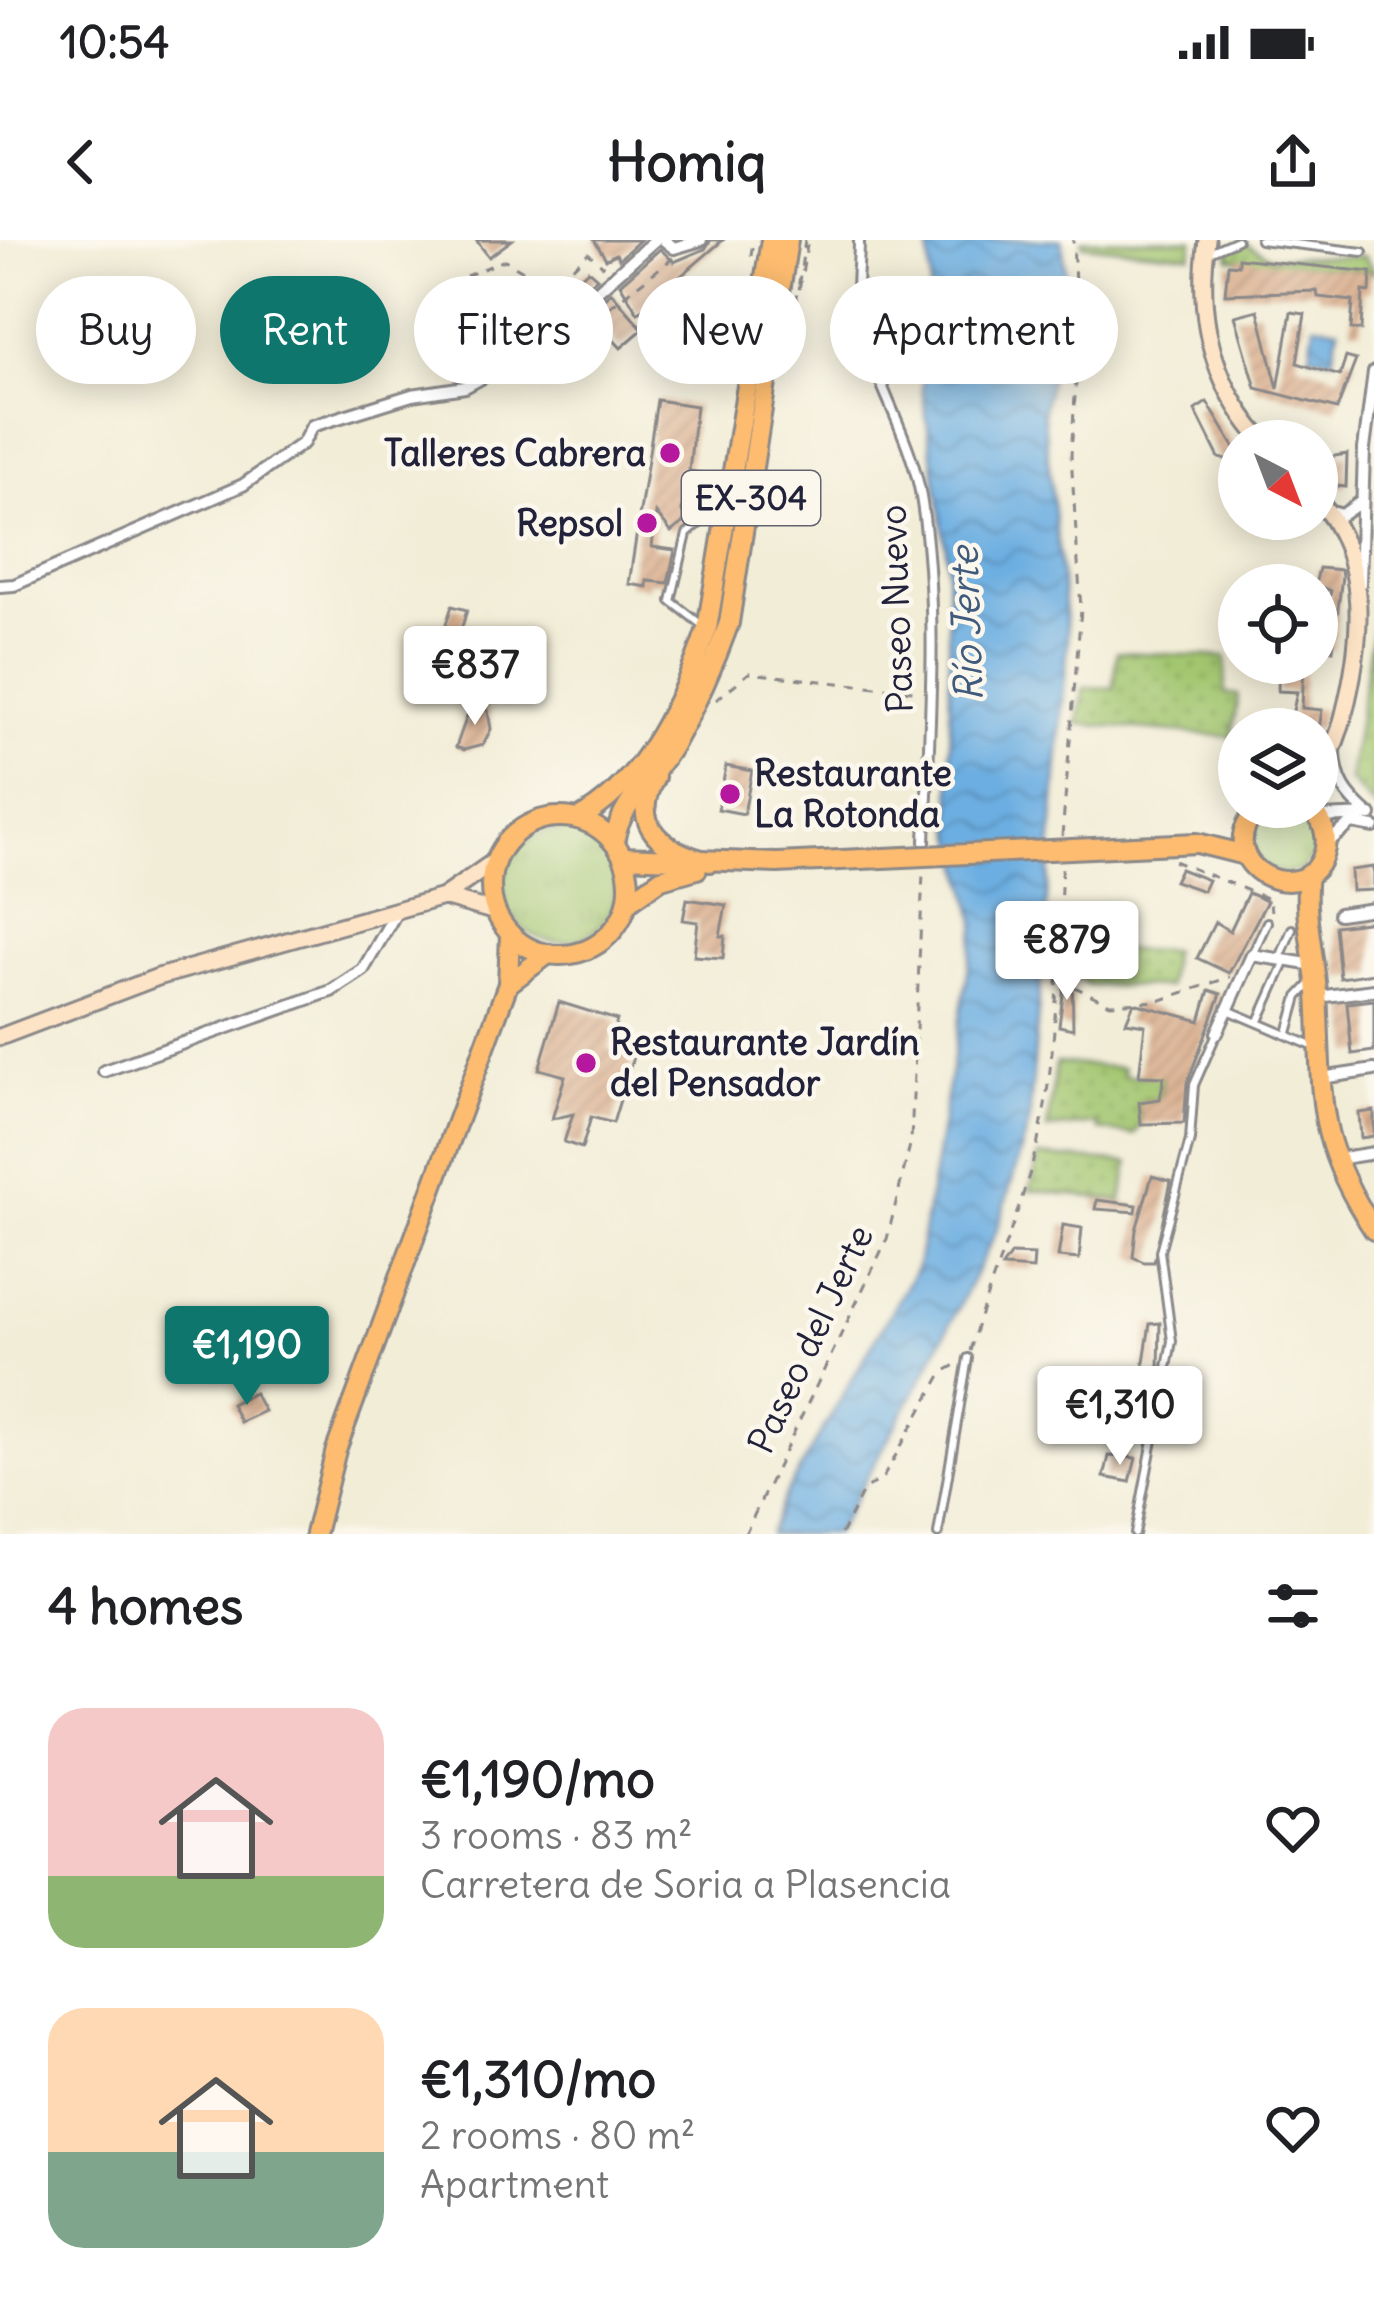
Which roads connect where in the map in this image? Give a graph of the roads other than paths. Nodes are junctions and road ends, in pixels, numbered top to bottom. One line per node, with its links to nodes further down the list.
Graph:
1 (660, 240): 2 (street); 11 (street)
2 (701, 240)
3 (768, 240): 15 (main road, EX-304)
4 (788, 240): 23 (main road, EX-304)
5 (859, 240): 32 (street, Paseo Nuevo)
6 (1237, 240): 9 (lane)
7 (1260, 241): 8 (lane)
8 (1284, 241): 10 (lane)
9 (1205, 248): 14 (main road)
10 (1363, 252)
11 (613, 277)
12 (1374, 372): 16 (street)
13 (470, 384): 19 (street)
14 (1248, 420)
15 (738, 462): 21 (main road, EX-304); 21 (lane)
16 (1363, 501): 17 (street); 20 (street)
17 (1338, 509)
18 (1338, 525): 20 (main road)
19 (0, 586)
20 (1360, 599): 22 (main road)
21 (707, 629): 27 (main road, EX-304)
22 (1338, 736)
23 (670, 750): 35 (main road, EX-304); 38 (main road)
24 (1338, 778): 26 (street)
25 (1338, 811): 26 (street)
26 (1371, 815)
27 (578, 819): 35 (main road); 37 (main road, EX-304)
28 (1374, 827): 34 (street)
29 (1240, 828): 33 (main road)
30 (1246, 828): 36 (main road)
31 (1321, 828): 34 (main road)
32 (925, 842)
33 (1199, 843): 36 (main road); 39 (main road, bridge)
34 (1326, 844): 40 (main road)
35 (618, 849): 38 (main road); 43 (main road)
36 (1246, 855): 41 (main road)
37 (495, 861): 42 (main road); 47 (main road)
38 (710, 862): 39 (main road)
39 (742, 863): 43 (main road)
40 (1308, 874): 41 (main road); 45 (main road)
41 (1284, 882): 45 (main road)
42 (443, 897): 44 (main road); 47 (main road)
43 (627, 903): 52 (main road)
44 (398, 909): 62 (main road); 65 (street)
45 (1305, 909): 55 (main road)
46 (1374, 909): 48 (street)
47 (496, 912): 51 (main road)
48 (1339, 914)
49 (1267, 922): 53 (lane)
50 (1292, 928): 54 (lane)
51 (510, 934): 52 (main road); 56 (main road)
52 (548, 954): 56 (main road)
53 (1252, 955): 54 (street); 58 (street)
54 (1282, 962): 55 (street); 59 (lane)
55 (1316, 980): 57 (street); 61 (lane); 63 (main road)
56 (508, 984): 73 (main road)
57 (1374, 990)
58 (1228, 1010): 59 (lane); 60 (street)
59 (1259, 1021): 61 (lane)
60 (1217, 1033): 75 (lane)
61 (1288, 1034): 63 (lane)
62 (0, 1037)
63 (1317, 1048): 66 (main road)
64 (1374, 1070): 66 (street)
65 (104, 1071)
66 (1318, 1078): 68 (main road)
67 (1374, 1153): 68 (street)
68 (1333, 1159): 69 (main road)
69 (1354, 1200): 70 (main road); 71 (main road)
70 (1374, 1216)
71 (1374, 1230)
72 (968, 1358): 74 (lane)
73 (315, 1534)
74 (938, 1534)
75 (1135, 1534)

